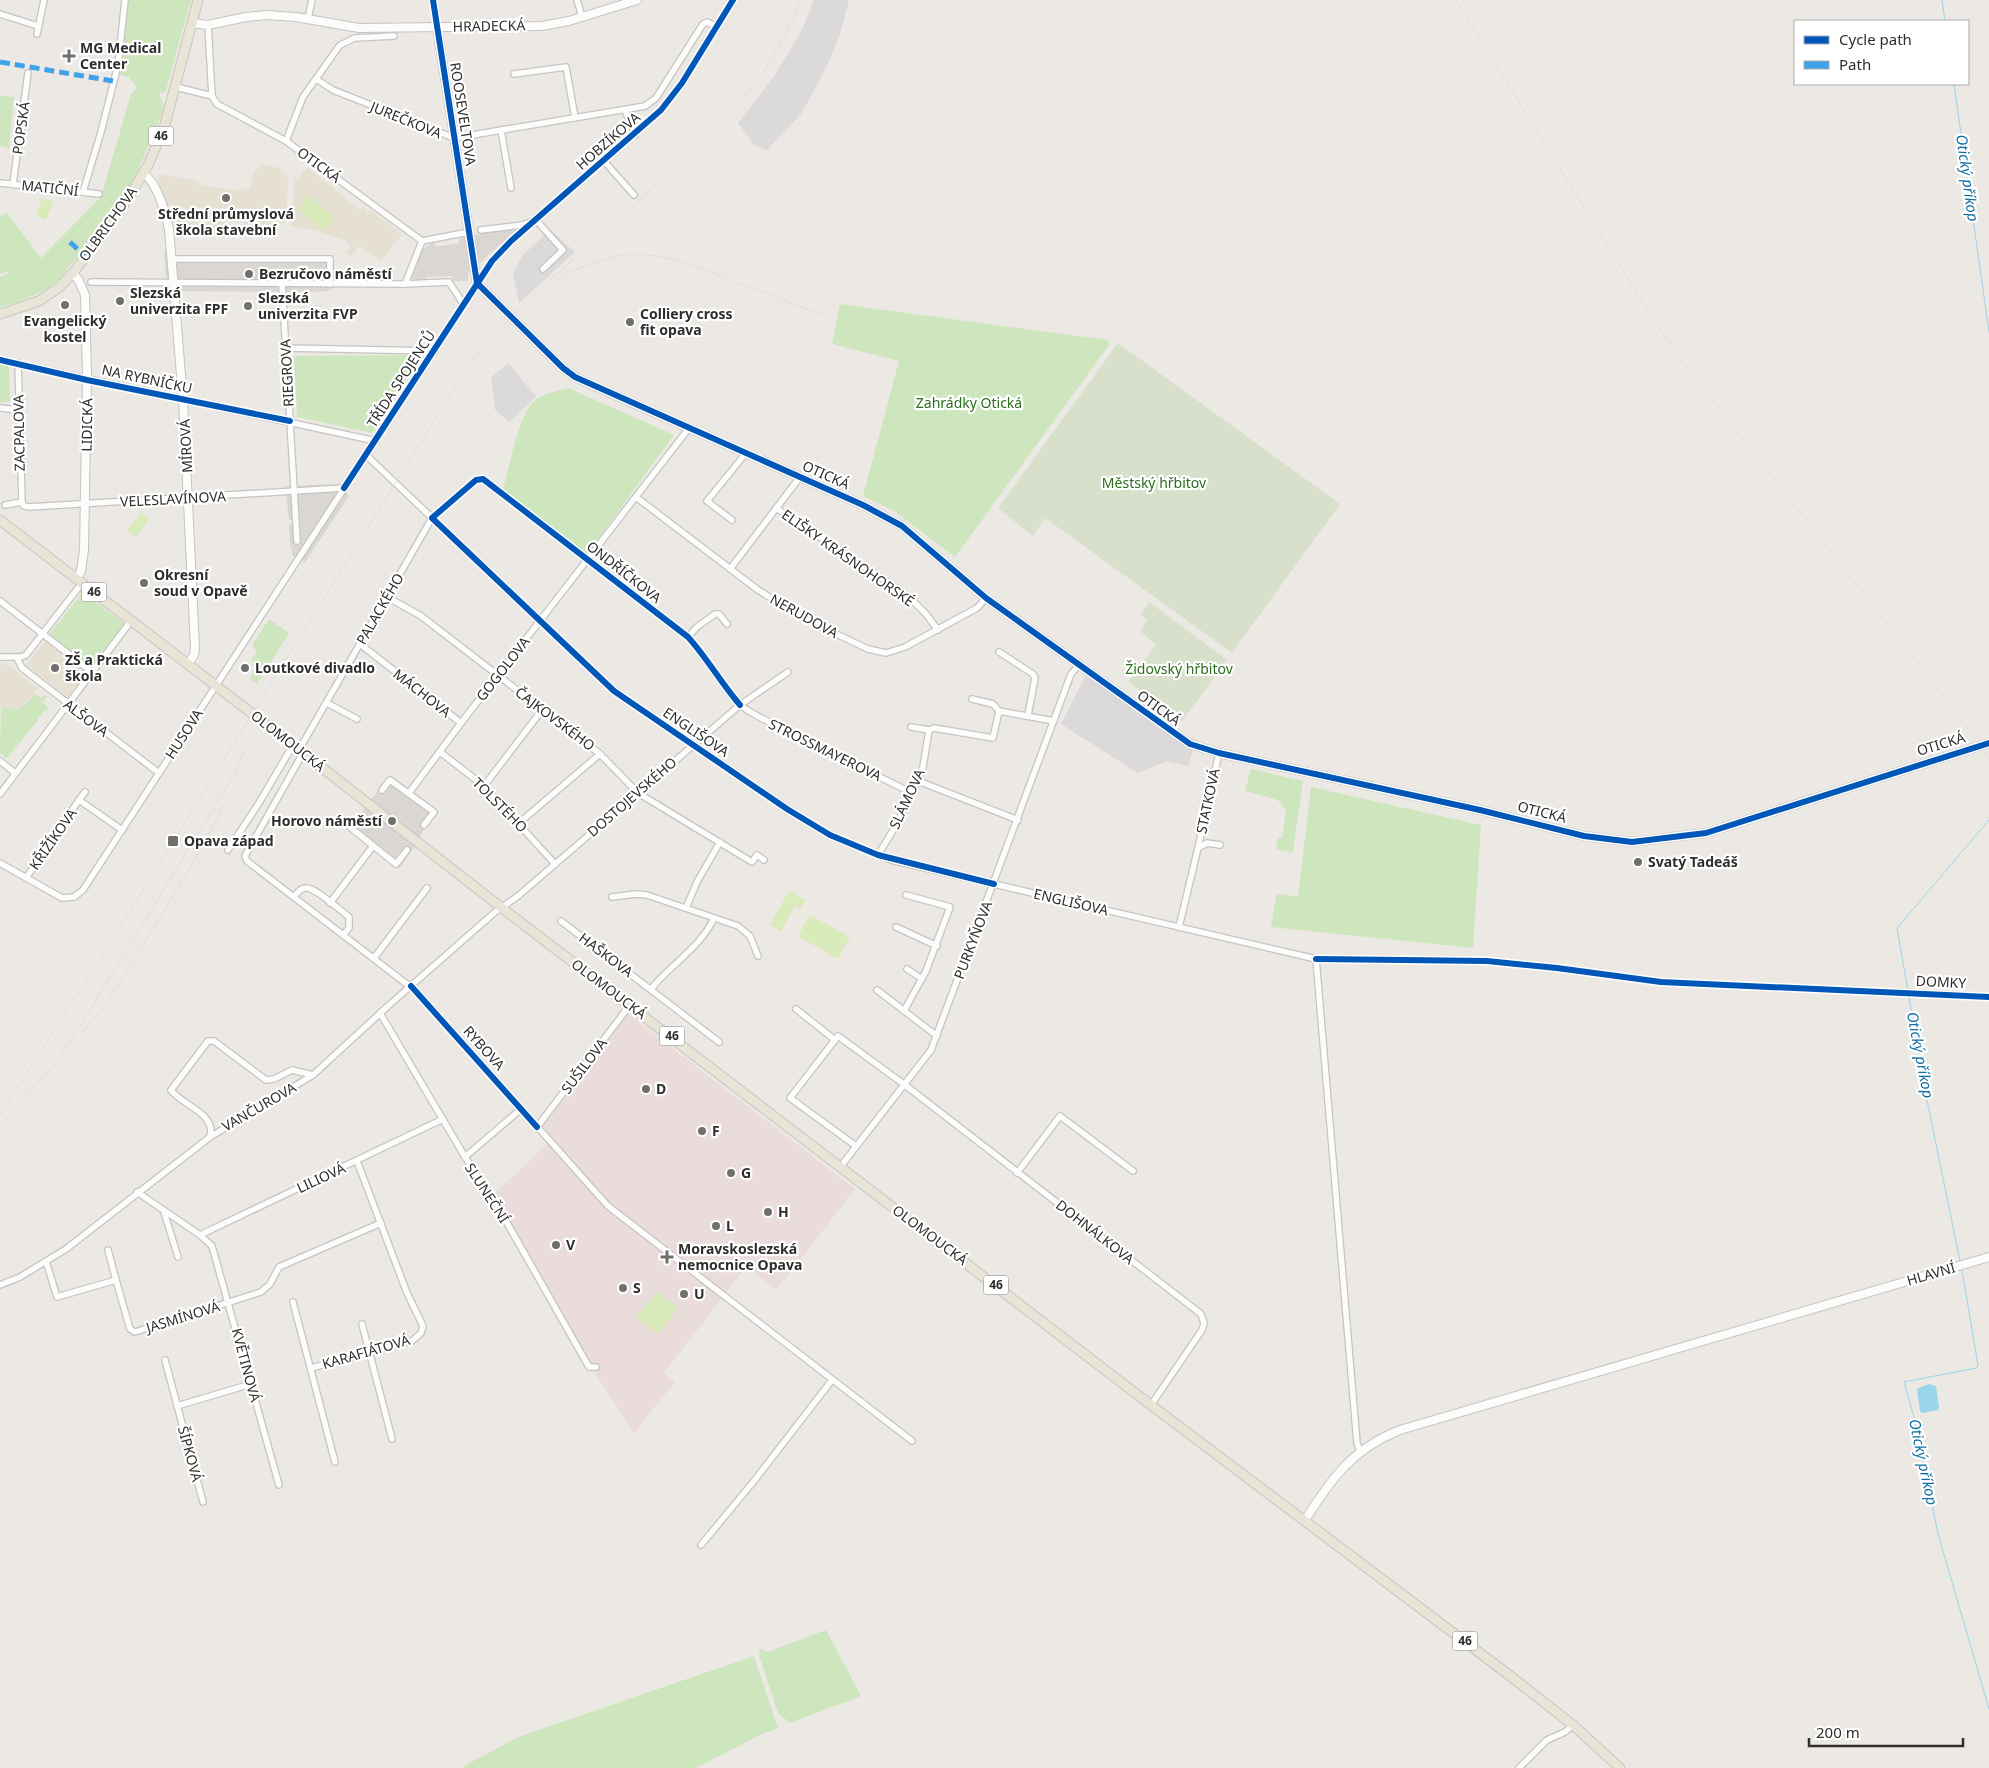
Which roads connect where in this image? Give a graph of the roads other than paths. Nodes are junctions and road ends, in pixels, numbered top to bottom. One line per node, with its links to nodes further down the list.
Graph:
1 (44, 0): 14 (street)
2 (125, 0): 37 (street)
3 (198, 0): 12 (main road, OLBRICHOVA)
4 (312, 0): 11 (street)
5 (433, 0): 15 (street, ROOSEVELTOVA)
6 (577, 0): 10 (street)
7 (637, 0): 10 (street, HRADECKÁ)
8 (733, 0): 16 (street, HOBZÍKOVA)
9 (0, 14): 14 (street)
10 (582, 17): 15 (street, HRADECKÁ)
11 (308, 19): 13 (street, HRADECKÁ); 15 (street, HRADECKÁ)
12 (192, 23): 13 (street, HRADECKÁ); 22 (main road, OLBRICHOVA)
13 (208, 25): 23 (street)
14 (38, 26): 17 (street)
15 (438, 27): 30 (street, ROOSEVELTOVA)
16 (716, 27): 24 (street); 26 (street, HOBZÍKOVA)
17 (37, 34)
18 (394, 36): 21 (street)
19 (28, 73): 35 (street, POPSKÁ)
20 (514, 74): 27 (street)
21 (316, 79): 30 (street, JUREČKOVA); 31 (street)
22 (175, 91): 23 (street); 33 (main road, OLBRICHOVA / 46)
23 (212, 96): 31 (street, OTICKÁ)
24 (648, 105): 25 (street, JUREČKOVA); 26 (street)
25 (625, 110): 27 (street, JUREČKOVA); 29 (street)
26 (656, 115): 29 (street, HOBZÍKOVA)
27 (575, 118): 28 (street, JUREČKOVA)
28 (500, 130): 30 (street, JUREČKOVA); 36 (street)
29 (635, 135): 32 (street, HOBZÍKOVA)
30 (454, 138): 42 (street, ROOSEVELTOVA)
31 (286, 141): 43 (street, OTICKÁ)
32 (604, 161): 39 (street); 40 (street, HOBZÍKOVA)
33 (144, 174): 44 (street, MÍROVÁ); 46 (main road, OLBRICHOVA / 46)
34 (0, 183): 35 (street, MATIČNÍ)
35 (12, 184): 37 (street, MATIČNÍ)
36 (511, 188)
37 (83, 192): 38 (street, MATIČNÍ)
38 (99, 194)
39 (634, 195)
40 (536, 220): 41 (street, HOBZÍKOVA); 45 (street); 49 (street, HOBZÍKOVA)
41 (481, 230)
42 (469, 232): 43 (street); 49 (street)
43 (422, 241): 52 (street)
44 (171, 258): 48 (street, MÍROVÁ); 51 (street)
45 (544, 269)
46 (73, 273): 54 (main road, OLBRICHOVA / 46); 59 (street, LIDICKÁ)
47 (91, 282): 48 (street)
48 (173, 282): 50 (street); 60 (street, MÍROVÁ)
49 (477, 283): 53 (street, TŘÍDA SPOJENCŮ); 64 (street, OTICKÁ)
50 (282, 284): 51 (street); 55 (street, RIEGROVA)
51 (330, 284): 52 (street)
52 (405, 284): 53 (street)
53 (464, 306): 56 (street, TŘÍDA SPOJENCŮ)
54 (0, 314)
55 (286, 348): 56 (street); 63 (street, RIEGROVA)
56 (435, 351): 65 (street, TŘÍDA SPOJENCŮ)
57 (0, 360): 58 (street, NA RYBNÍČKU)
58 (18, 363): 59 (street, NA RYBNÍČKU); 62 (street, ZACPALOVA)
59 (88, 380): 60 (street, NA RYBNÍČKU); 75 (street, LIDICKÁ)
60 (183, 399): 63 (street, NA RYBNÍČKU); 73 (street, MÍROVÁ)
61 (0, 408): 62 (street)
62 (18, 410): 74 (street, ZACPALOVA)
63 (290, 421): 65 (street, NA RYBNÍČKU); 71 (street, RIEGROVA)
64 (689, 428): 66 (street, OTICKÁ); 72 (street, GOGOLOVA)
65 (376, 441): 67 (street, TŘÍDA SPOJENCŮ)
66 (746, 453): 68 (street, OTICKÁ); 80 (street)
67 (366, 456): 70 (street, TŘÍDA SPOJENCŮ); 78 (street, ENGLIŠOVA)
68 (800, 477): 77 (street); 87 (street, OTICKÁ)
69 (476, 480): 78 (street, PALACKÉHO); 83 (street, ONDŘÍČKOVA)
70 (344, 488): 71 (street, VELESLAVÍNOVA); 82 (street, TŘÍDA SPOJENCŮ)
71 (295, 492): 73 (street, VELESLAVÍNOVA); 81 (street, RIEGROVA)
72 (636, 497): 83 (street, GOGOLOVA); 84 (street, NERUDOVA)
73 (188, 498): 75 (street, VELESLAVÍNOVA); 99 (street, MÍROVÁ)
74 (22, 502): 75 (street, VELESLAVÍNOVA); 76 (street, VELESLAVÍNOVA)
75 (85, 504): 85 (street, LIDICKÁ)
76 (5, 505)
77 (776, 508): 84 (street); 92 (street, ELIŠKY KRÁSNOHORSKÉ)
78 (432, 518): 86 (street, PALACKÉHO); 90 (street, ENGLIŠOVA)
79 (0, 520): 85 (main road, OLOMOUCKÁ / 46)
80 (732, 520)
81 (297, 541)
82 (298, 559): 104 (street, HUSOVA)
83 (588, 560): 90 (street, GOGOLOVA); 94 (street, ONDŘÍČKOVA)
84 (730, 569): 92 (street, NERUDOVA)
85 (80, 581): 89 (main road, OLOMOUCKÁ / 46); 93 (street)
86 (387, 597): 95 (street, PALACKÉHO); 103 (street, ČAJKOVSKÉHO)
87 (986, 598): 92 (street, NERUDOVA); 100 (street, OTICKÁ)
88 (0, 601): 93 (street)
89 (132, 621): 99 (main road, OLOMOUCKÁ / 46); 101 (street)
90 (540, 622): 103 (street, GOGOLOVA); 118 (street, ENGLIŠOVA)
91 (727, 624): 94 (street)
92 (938, 630)
93 (43, 634): 98 (street); 101 (street)
94 (688, 638): 108 (street, ONDŘÍČKOVA)
95 (360, 644): 106 (street, PALACKÉHO); 114 (street, MÁCHOVA)
96 (1000, 652): 111 (street)
97 (0, 657): 98 (street)
98 (17, 658): 107 (street, ALŠOVA)
99 (188, 664): 104 (main road, OLOMOUCKÁ / 46)
100 (1079, 665): 113 (street, PURKYŇOVA); 121 (street, OTICKÁ)
101 (92, 672): 107 (street)
102 (788, 672): 108 (street, DOSTOJEVSKÉHO)
103 (498, 676): 109 (street, ČAJKOVSKÉHO); 114 (street, GOGOLOVA)
104 (216, 686): 119 (main road, OLOMOUCKÁ / 46); 125 (street, HUSOVA)
105 (972, 699): 110 (street)
106 (327, 703): 112 (street); 119 (street, PALACKÉHO)
107 (68, 704): 124 (street); 125 (street, ALŠOVA)
108 (740, 705): 118 (street, DOSTOJEVSKÉHO); 132 (street, STROSSMAYEROVA)
109 (542, 710): 122 (street, ČAJKOVSKÉHO); 127 (street)
110 (999, 711): 111 (street); 116 (street)
111 (1028, 715): 113 (street)
112 (357, 719)
113 (1054, 721): 135 (street, PURKYŇOVA)
114 (461, 723): 120 (street, GOGOLOVA)
115 (911, 727): 116 (street)
116 (929, 730): 126 (street, SLÁMOVA)
117 (1989, 743): 121 (street, OTICKÁ)
118 (693, 745): 131 (street, DOSTOJEVSKÉHO); 146 (street, ENGLIŠOVA)
119 (299, 750): 144 (street); 154 (street, RYBOVA); 157 (main road, OLOMOUCKÁ / 46)
120 (440, 752): 127 (street, TOLSTÉHO); 130 (street, GOGOLOVA)
121 (1219, 753): 143 (street, STATKOVÁ)
122 (600, 754): 131 (street, ČAJKOVSKÉHO); 136 (street)
123 (0, 760): 124 (street)
124 (15, 773): 133 (street)
125 (159, 773): 139 (street, HUSOVA)
126 (918, 781): 132 (street, SLÁMOVA); 135 (street)
127 (484, 786): 136 (street, TOLSTÉHO)
128 (382, 790): 130 (street)
129 (85, 792): 134 (street, KŘIŽÍKOVA)
130 (409, 793): 137 (street)
131 (638, 793): 140 (street, ČAJKOVSKÉHO); 149 (street, DOSTOJEVSKÉHO)
132 (912, 793): 146 (street, SLÁMOVA)
133 (0, 794)
134 (79, 800): 139 (street, KŘIŽÍKOVA); 150 (street, KŘIŽÍKOVA)
135 (1018, 820): 151 (street, PURKYŇOVA)
136 (519, 823): 149 (street, TOLSTÉHO)
137 (424, 824)
138 (350, 828): 142 (street)
139 (122, 830): 150 (street, HUSOVA)
140 (720, 842): 147 (street, ČAJKOVSKÉHO); 158 (street)
141 (1220, 844): 143 (street)
142 (373, 846): 145 (street); 156 (street)
143 (1198, 848): 162 (street)
144 (228, 850)
145 (407, 850)
146 (878, 855): 151 (street, ENGLIŠOVA)
147 (764, 860)
148 (0, 863): 150 (street)
149 (555, 864): 157 (street, DOSTOJEVSKÉHO)
150 (26, 878)
151 (994, 884): 162 (street, ENGLIŠOVA); 178 (street, PURKYŇOVA)
152 (427, 888): 166 (street)
153 (906, 895): 164 (street)
154 (294, 897): 156 (street); 163 (street, RYBOVA)
155 (612, 897): 158 (street)
156 (330, 902): 163 (street)
157 (502, 908): 169 (street, VANČUROVA); 174 (main road, OLOMOUCKÁ / 46)
158 (686, 908): 159 (street)
159 (714, 918): 165 (street); 170 (street)
160 (561, 921): 170 (street, HAŠKOVA)
161 (896, 927): 164 (street)
162 (1179, 927): 216 (street, ENGLIŠOVA)
163 (343, 935): 166 (street, RYBOVA)
164 (937, 946): 168 (street)
165 (758, 956)
166 (374, 958): 169 (street, RYBOVA)
167 (908, 969): 168 (street)
168 (922, 979): 176 (street)
169 (411, 986): 177 (street, VANČUROVA); 183 (street, RYBOVA)
170 (651, 988): 180 (street, HAŠKOVA)
171 (877, 990): 176 (street)
172 (1893, 992): 173 (street, DOMKY)
173 (1989, 997)
174 (630, 1005): 185 (street, SUŠILOVA); 190 (main road, OLOMOUCKÁ / 46)
175 (796, 1009): 179 (street)
176 (904, 1011): 178 (street)
177 (380, 1013): 181 (street, VANČUROVA); 184 (street, SLUNEČNÍ)
178 (937, 1036): 182 (street, PURKYŇOVA)
179 (835, 1040): 182 (street); 187 (street)
180 (719, 1042)
181 (313, 1075): 186 (street, VANČUROVA); 186 (street)
182 (905, 1085): 187 (street, PURKYŇOVA); 192 (street, DOHNÁLKOVA)
183 (521, 1109): 185 (street, RYBOVA); 188 (street)
184 (443, 1119): 188 (street, SLUNEČNÍ); 189 (street, LILIOVÁ)
185 (537, 1127): 210 (street, RYBOVA)
186 (210, 1136): 193 (street, VANČUROVA)
187 (856, 1146): 190 (street, PURKYŇOVA)
188 (465, 1158): 208 (street, SLUNEČNÍ)
189 (357, 1161): 195 (street, KARAFIÁTOVÁ); 196 (street, LILIOVÁ)
190 (841, 1166): 212 (main road, OLOMOUCKÁ / 46)
191 (1133, 1171): 192 (street)
192 (1017, 1173): 212 (street, DOHNÁLKOVA)
193 (137, 1192): 194 (street); 200 (street, VANČUROVA)
194 (164, 1212): 196 (street); 199 (street)
195 (381, 1223): 204 (street); 206 (street, KARAFIÁTOVÁ)
196 (200, 1235): 204 (street, KVĚTINOVÁ)
197 (108, 1250): 201 (street, JASMÍNOVÁ)
198 (1989, 1257): 216 (street, HLAVNÍ)
199 (178, 1258)
200 (46, 1261): 201 (street); 202 (street, VANČUROVA)
201 (116, 1280): 204 (street, JASMÍNOVÁ)
202 (0, 1285)
203 (293, 1302): 209 (street)
204 (229, 1303): 211 (street, KVĚTINOVÁ)
205 (362, 1324): 206 (street)
206 (370, 1353): 209 (street, KARAFIÁTOVÁ); 214 (street)
207 (165, 1360): 213 (street, ŠÍPKOVÁ)
208 (596, 1367)
209 (311, 1368): 217 (street)
210 (832, 1380): 215 (street, RYBOVA); 221 (street)
211 (251, 1384): 213 (street); 218 (street, KVĚTINOVÁ)
212 (1151, 1405): 220 (main road, OLOMOUCKÁ / 46)
213 (177, 1406): 219 (street, ŠÍPKOVÁ)
214 (392, 1439)
215 (912, 1441)
216 (1360, 1451): 220 (street, HLAVNÍ)
217 (335, 1462)
218 (278, 1485)
219 (203, 1502)
220 (1305, 1520): 222 (main road, 46)
221 (701, 1545)
222 (1573, 1725): 223 (street); 224 (main road, 46)
223 (1519, 1768)
224 (1620, 1768)

